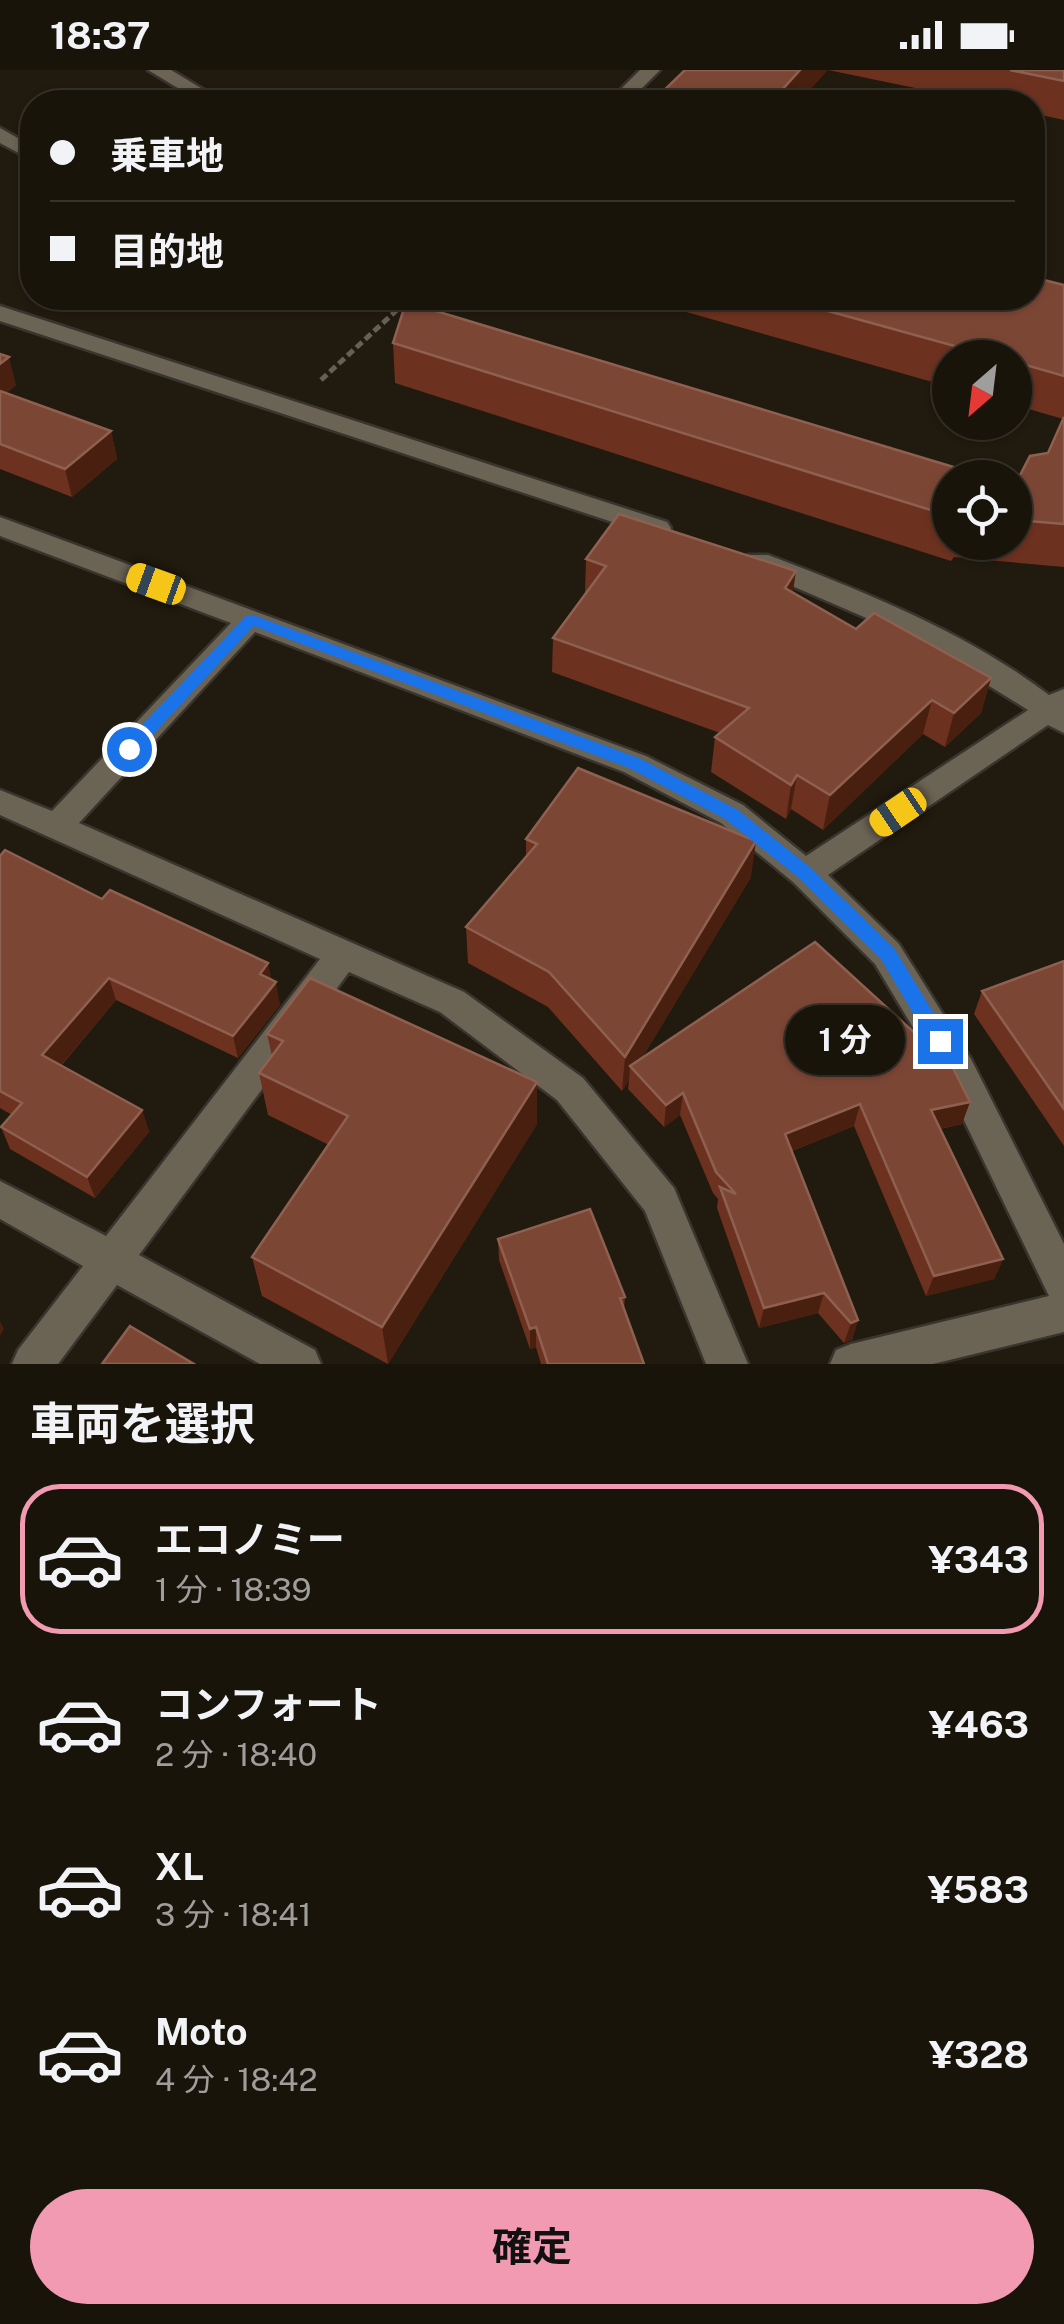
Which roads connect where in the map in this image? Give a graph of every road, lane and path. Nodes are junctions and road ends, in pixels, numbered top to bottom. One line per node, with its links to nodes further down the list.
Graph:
1 (157, 70): 3 (street)
2 (651, 70): 4 (street)
3 (193, 90)
4 (629, 90)
5 (397, 310): 7 (path)
6 (0, 312): 9 (street)
7 (309, 391)
8 (0, 526): 11 (street)
9 (683, 536)
10 (740, 554): 12 (street)
11 (251, 619): 14 (street); 15 (street)
12 (1059, 711): 15 (street)
13 (0, 802): 14 (street)
14 (56, 827): 16 (street)
15 (805, 873): 19 (street)
16 (343, 954): 18 (street); 23 (street)
17 (0, 1199): 18 (street)
18 (113, 1260): 21 (street); 22 (street)
19 (1064, 1286)
20 (1064, 1312): 24 (street)
21 (33, 1364)
22 (300, 1364)
23 (727, 1364)
24 (852, 1364)

